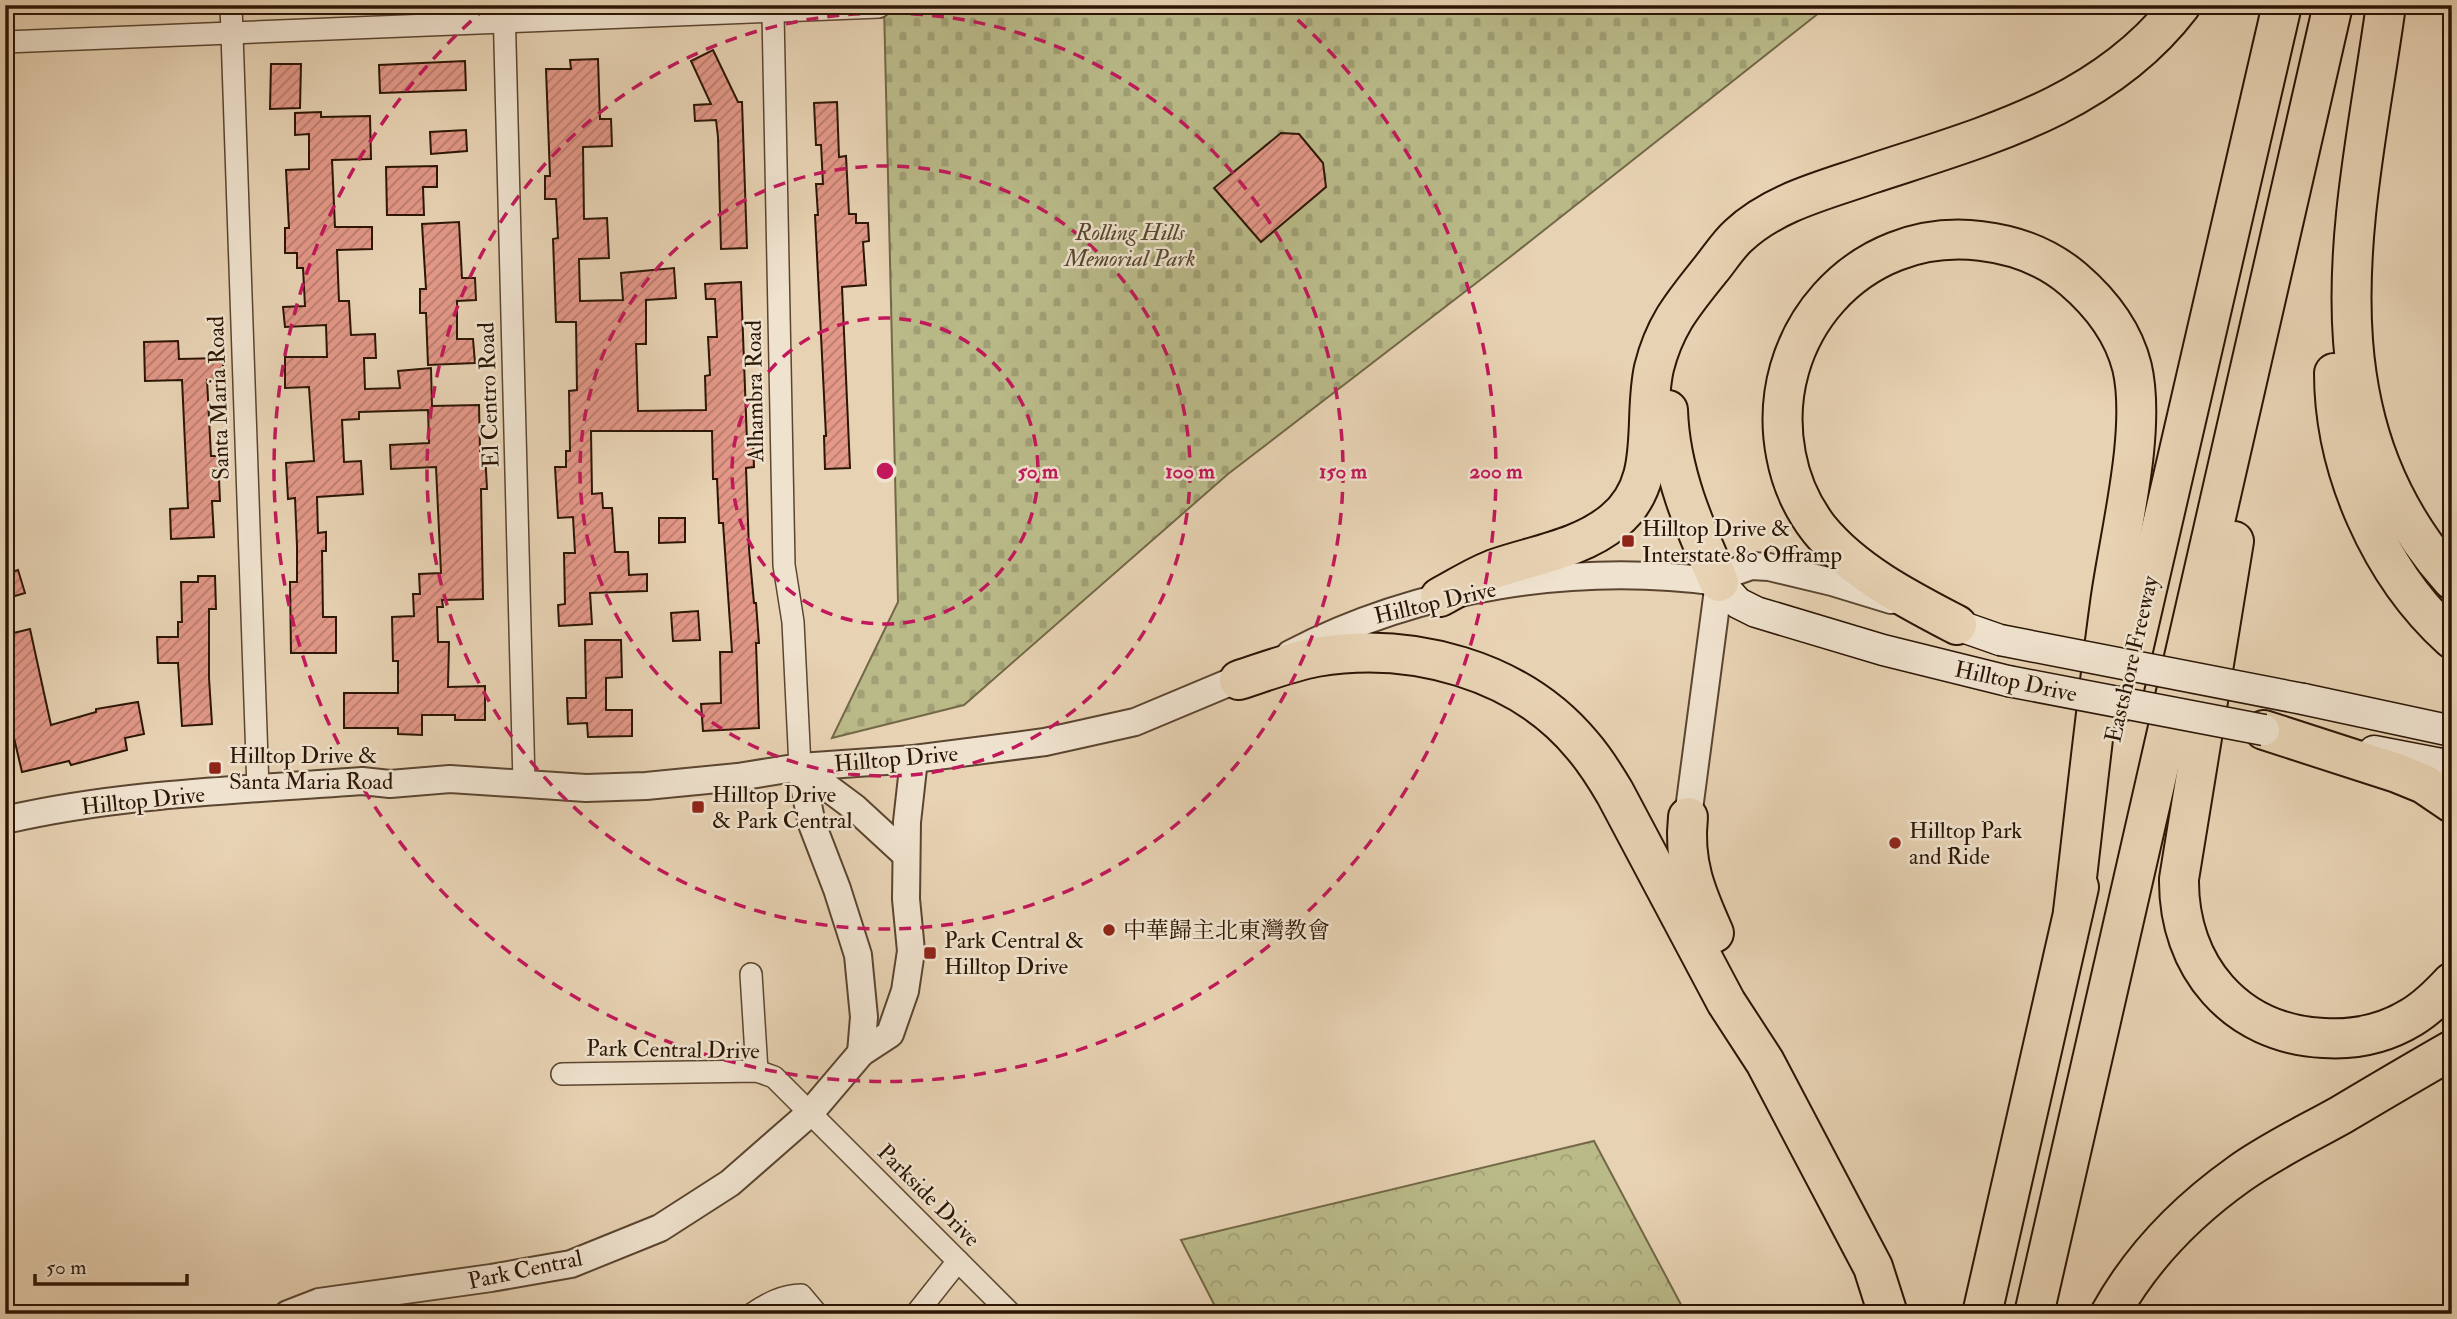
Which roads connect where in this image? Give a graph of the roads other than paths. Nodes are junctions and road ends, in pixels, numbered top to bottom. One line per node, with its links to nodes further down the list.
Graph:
1 (231, 5): 9 (street, Santa Maria Road)
2 (2181, 5): 13 (highway)
3 (2282, 5): 31 (highway, Eastshore Freeway)
4 (2333, 5): 12 (highway)
5 (2386, 5): 11 (highway)
6 (879, 7): 7 (street)
7 (772, 13): 8 (street); 24 (street, Alhambra Road)
8 (504, 14): 9 (street); 25 (street, El Centro Road)
9 (232, 32): 10 (street); 26 (street, Santa Maria Road)
10 (5, 42)
11 (2359, 195): 14 (highway); 18 (highway)
12 (2283, 226): 33 (highway); 48 (highway)
13 (1704, 278): 15 (highway); 16 (highway)
14 (2452, 580)
15 (1719, 583): 16 (street, Hilltop Drive); 17 (street, Hilltop Drive); 20 (main road, Hilltop Drive, bridge); 28 (street)
16 (1440, 597): 19 (street, Hilltop Drive)
17 (1957, 625): 21 (main road, Hilltop Drive, bridge); 31 (highway)
18 (2452, 639)
19 (1239, 680): 22 (street, Hilltop Drive); 36 (highway)
20 (2264, 730): 23 (main road, Hilltop Drive); 27 (highway)
21 (2452, 731)
22 (914, 759): 24 (street, Hilltop Drive); 30 (street, Park Central)
23 (2452, 766)
24 (800, 767): 25 (street, Hilltop Drive); 30 (street); 35 (street)
25 (524, 783): 26 (street, Hilltop Drive)
26 (258, 789): 29 (street, Hilltop Drive)
27 (2452, 803)
28 (1688, 817): 36 (highway)
29 (5, 820)
30 (906, 855): 35 (street, Park Central)
31 (2073, 912): 47 (highway, Eastshore Freeway)
32 (751, 974): 37 (street)
33 (2452, 982)
34 (2452, 1050): 49 (highway)
35 (862, 1053): 39 (street, Park Central)
36 (1765, 1062): 46 (highway)
37 (757, 1071): 38 (street, Park Central Drive); 39 (street, Park Central Drive)
38 (562, 1074)
39 (810, 1113): 40 (street, Parkside Drive); 41 (street, Park Central)
40 (958, 1261): 44 (street); 45 (street, Parkside Drive)
41 (288, 1314)
42 (752, 1314): 43 (street)
43 (817, 1314)
44 (916, 1314)
45 (1011, 1314)
46 (1888, 1314)
47 (1982, 1314)
48 (2034, 1314)
49 (2110, 1314)

